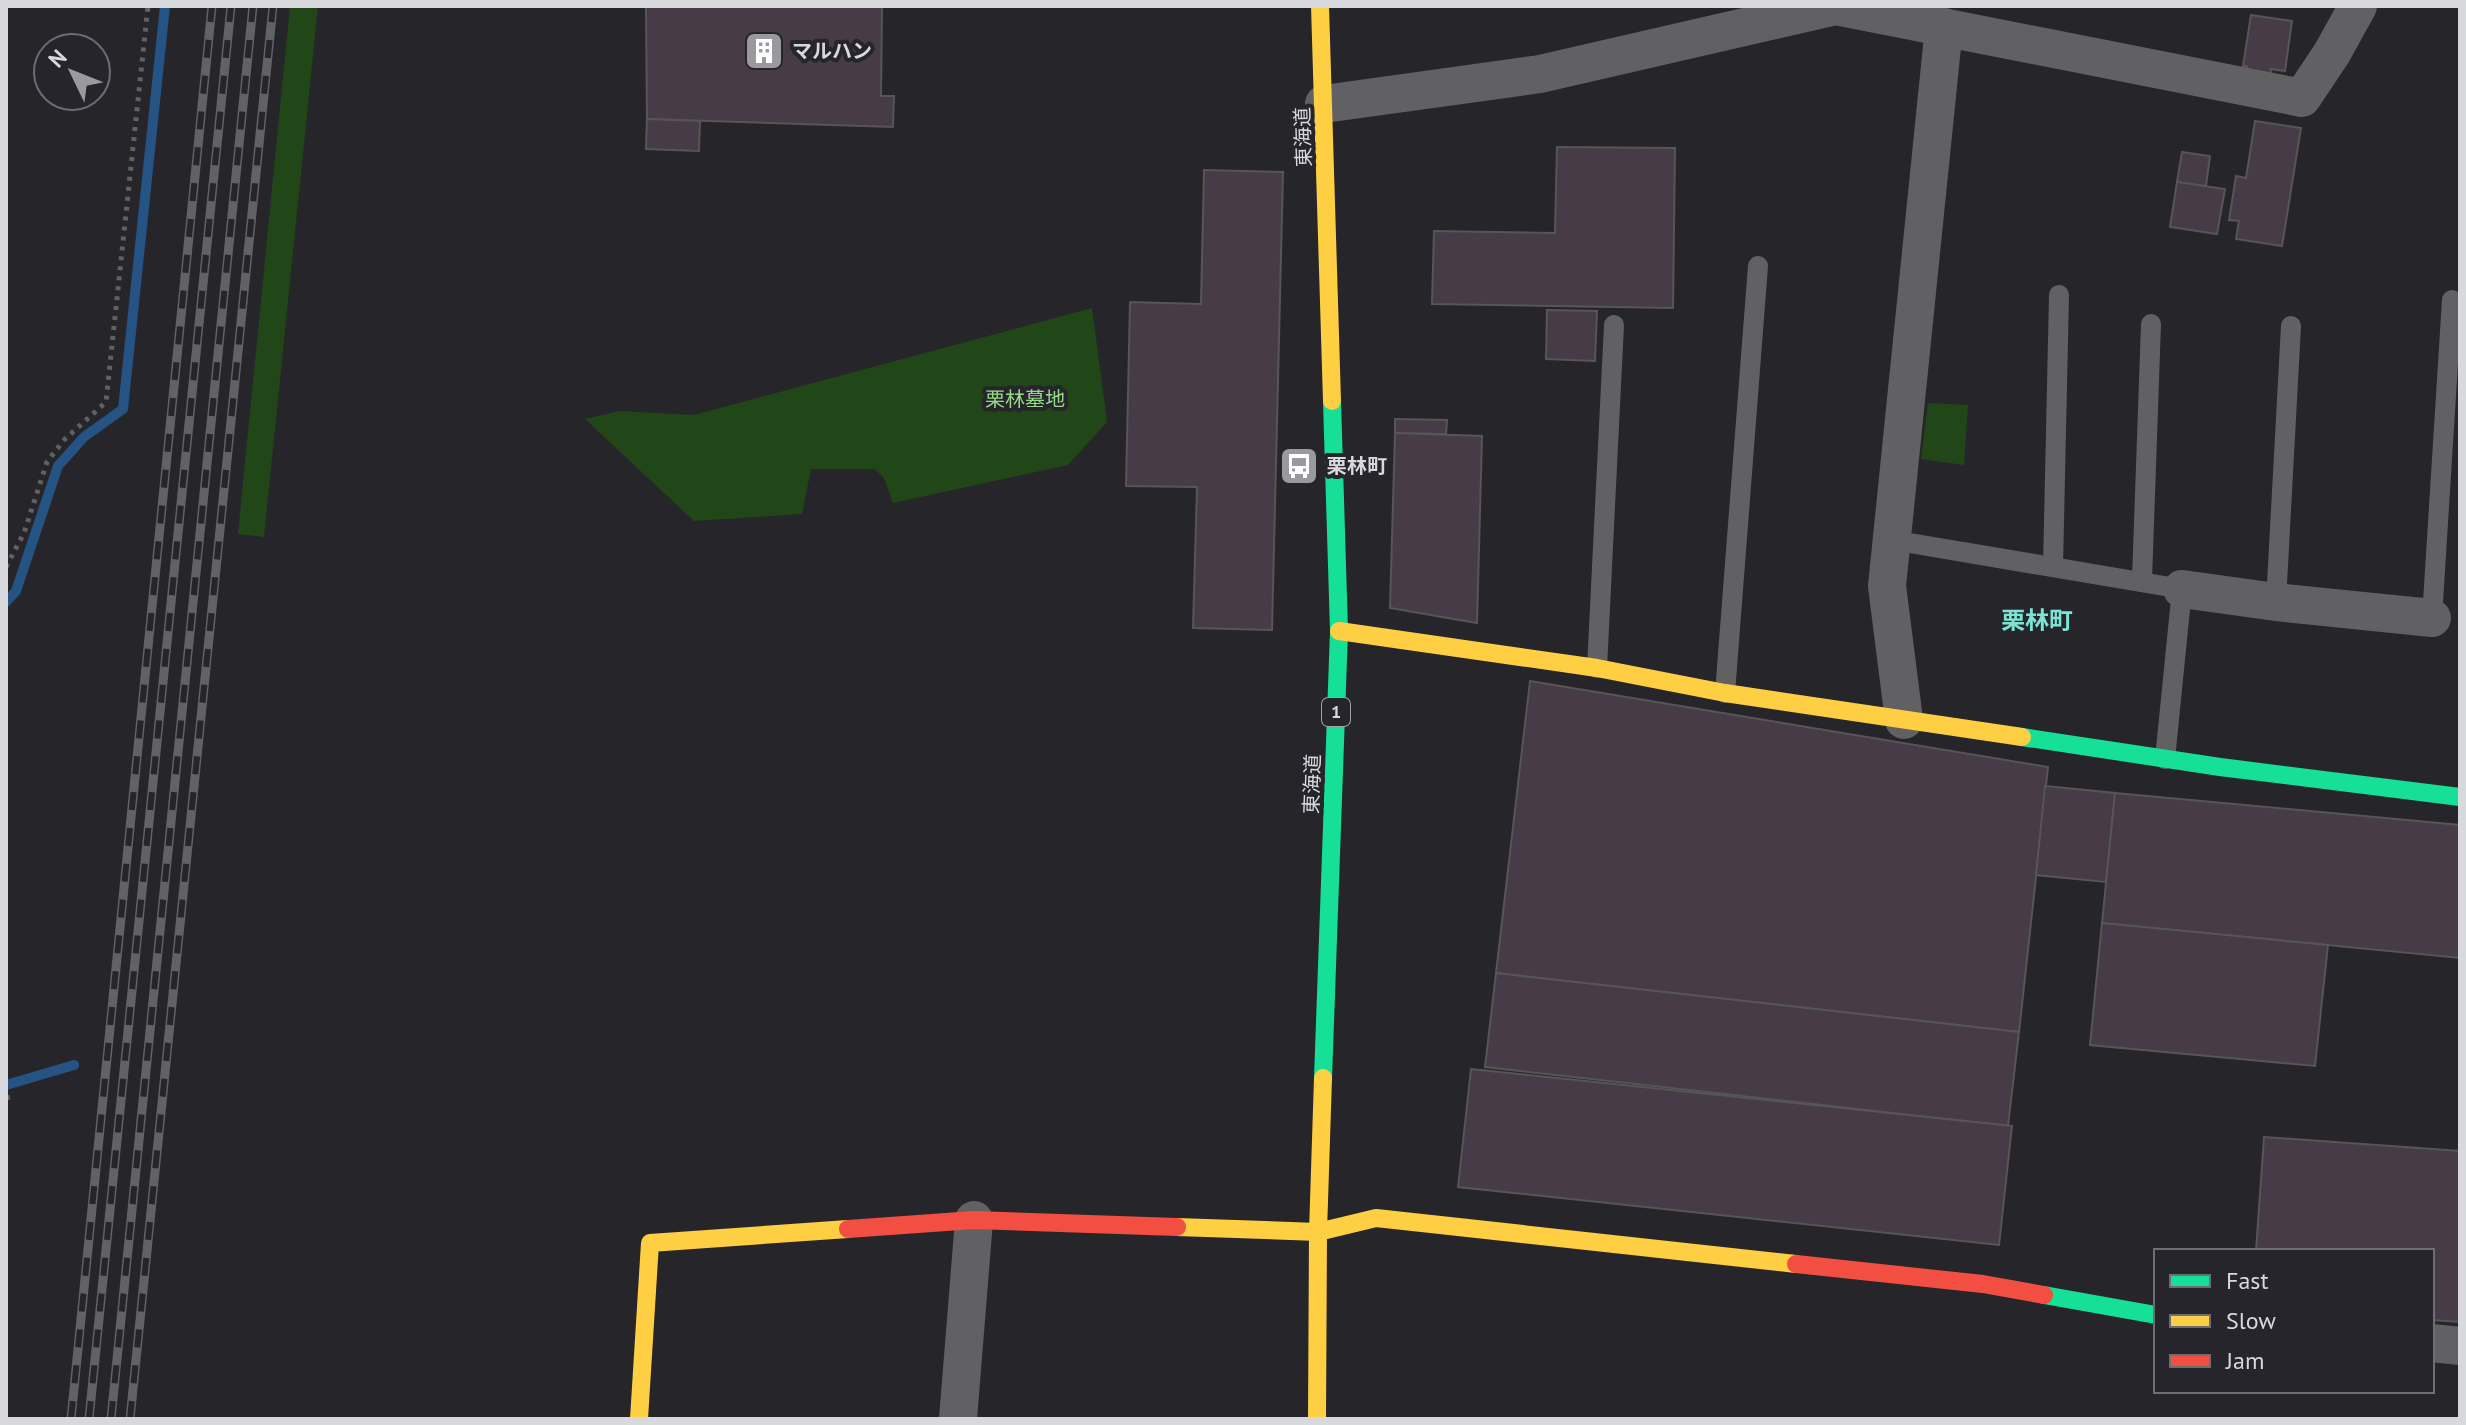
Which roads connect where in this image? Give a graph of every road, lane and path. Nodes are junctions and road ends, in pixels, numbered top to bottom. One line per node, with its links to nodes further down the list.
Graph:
1 (148, 6): 13 (path)
2 (1320, 6): 5 (main road, 東海道 / 1)
3 (2358, 6): 4 (street)
4 (1944, 27): 5 (street); 12 (street)
5 (1324, 104): 19 (main road, 東海道 / 1)
6 (1758, 266): 21 (lane)
7 (2059, 295): 14 (lane)
8 (2452, 300): 18 (lane)
9 (2151, 324): 15 (lane)
10 (1614, 325): 20 (lane)
11 (2291, 326): 17 (lane)
12 (1892, 540): 14 (lane); 22 (street)
13 (6, 567)
14 (2053, 567): 15 (lane)
15 (2142, 580): 16 (lane)
16 (2182, 589): 17 (street); 23 (lane)
17 (2276, 602): 18 (street)
18 (2432, 618)
19 (1339, 631): 20 (main road); 28 (main road, 東海道 / 1)
20 (1597, 668): 21 (main road)
21 (1725, 693): 22 (main road)
22 (1904, 720): 23 (main road)
23 (2165, 759): 24 (main road)
24 (2460, 797)
25 (15, 1096): 26 (path)
26 (6, 1098)
27 (974, 1220): 28 (main road); 32 (main road); 33 (street)
28 (1318, 1232): 29 (main road); 34 (main road, 東海道 / 1)
29 (2154, 1315)
30 (2434, 1343): 31 (street)
31 (2460, 1346)
32 (639, 1419)
33 (958, 1419)
34 (1317, 1419)

